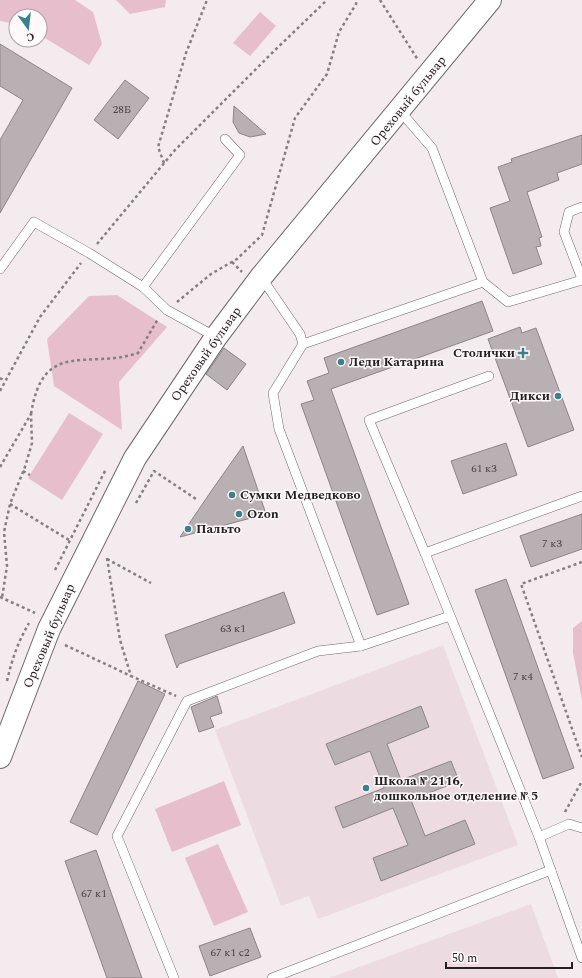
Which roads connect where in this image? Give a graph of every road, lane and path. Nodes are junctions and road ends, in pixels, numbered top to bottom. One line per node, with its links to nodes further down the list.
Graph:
1 (207, 0): 9 (path)
2 (327, 0): 9 (path)
3 (357, 0): 12 (path)
4 (380, 0): 6 (path)
5 (490, 0): 7 (street, Ореховый бульвар)
6 (419, 62)
7 (400, 111): 14 (street, Ореховый бульвар); 16 (lane)
8 (225, 139): 17 (lane)
9 (164, 163): 11 (path)
10 (582, 207): 15 (lane)
11 (89, 253): 13 (lane); 17 (lane); 23 (path)
12 (232, 262): 14 (path); 18 (path)
13 (0, 269)
14 (254, 277): 19 (street, Ореховый бульвар); 20 (lane)
15 (582, 280): 16 (lane)
16 (483, 282): 20 (lane)
17 (143, 287): 18 (lane)
18 (167, 310): 19 (lane); 25 (path)
19 (216, 337): 46 (street, Ореховый бульвар)
20 (303, 344): 43 (lane)
21 (489, 376): 35 (lane)
22 (0, 378): 23 (path)
23 (5, 381): 24 (path)
24 (0, 391)
25 (31, 414): 26 (path); 27 (path)
26 (0, 467)
27 (23, 471): 28 (path); 31 (path)
28 (30, 475)
29 (582, 496): 35 (lane)
30 (196, 499): 32 (path)
31 (10, 504): 33 (path); 39 (path)
32 (135, 505)
33 (69, 540)
34 (110, 552): 36 (path)
35 (425, 553): 41 (lane)
36 (107, 559): 38 (path); 44 (path)
37 (582, 562): 47 (path)
38 (151, 583)
39 (1, 598): 40 (path)
40 (35, 613)
41 (450, 616): 43 (lane); 51 (lane)
42 (65, 645): 44 (path)
43 (362, 646): 45 (lane)
44 (131, 676): 45 (path)
45 (187, 701): 54 (lane)
46 (0, 757)
47 (582, 757)
48 (582, 780): 50 (path)
49 (582, 828): 50 (lane)
50 (556, 830): 51 (lane)
51 (539, 836): 52 (lane)
52 (551, 870): 53 (lane); 55 (lane)
53 (582, 958)
54 (174, 978)
55 (272, 978)

